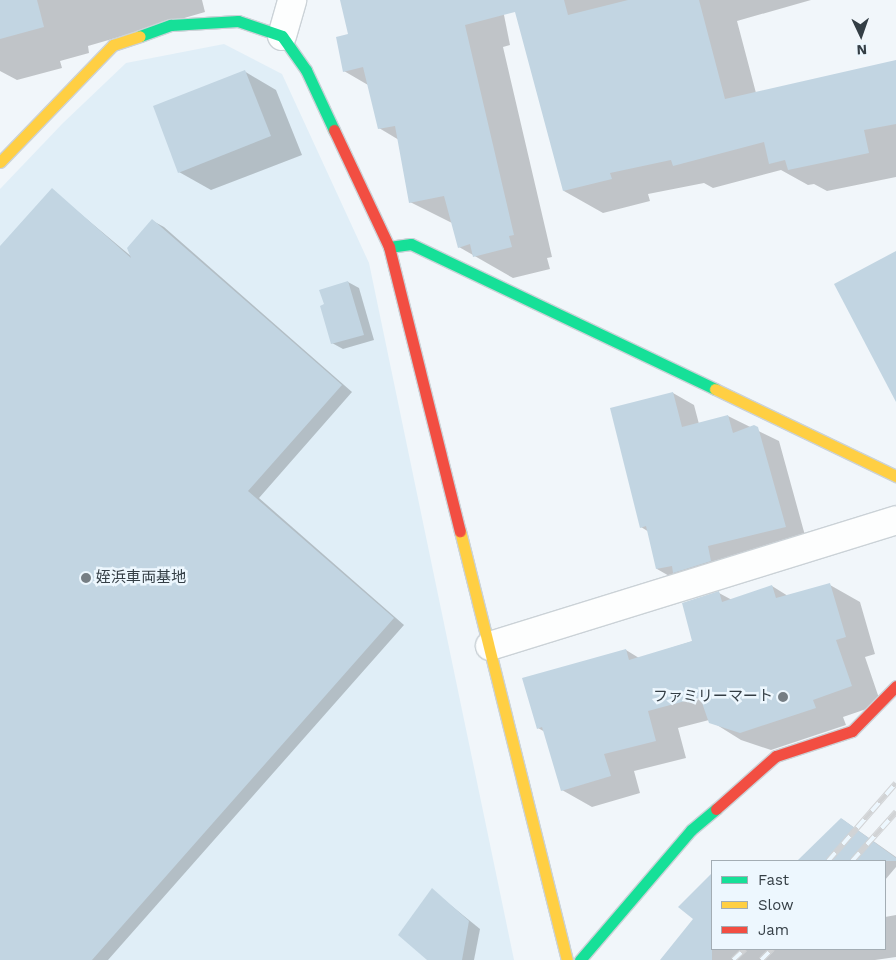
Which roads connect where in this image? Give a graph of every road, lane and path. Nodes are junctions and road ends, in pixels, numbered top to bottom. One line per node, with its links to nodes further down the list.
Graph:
1 (292, 0): 2 (street)
2 (282, 36): 3 (street); 4 (street)
3 (0, 162)
4 (389, 247): 5 (street); 7 (street)
5 (896, 476)
6 (896, 520): 7 (street)
7 (490, 646): 9 (street)
8 (896, 686): 10 (street)
9 (567, 960)
10 (580, 960)

